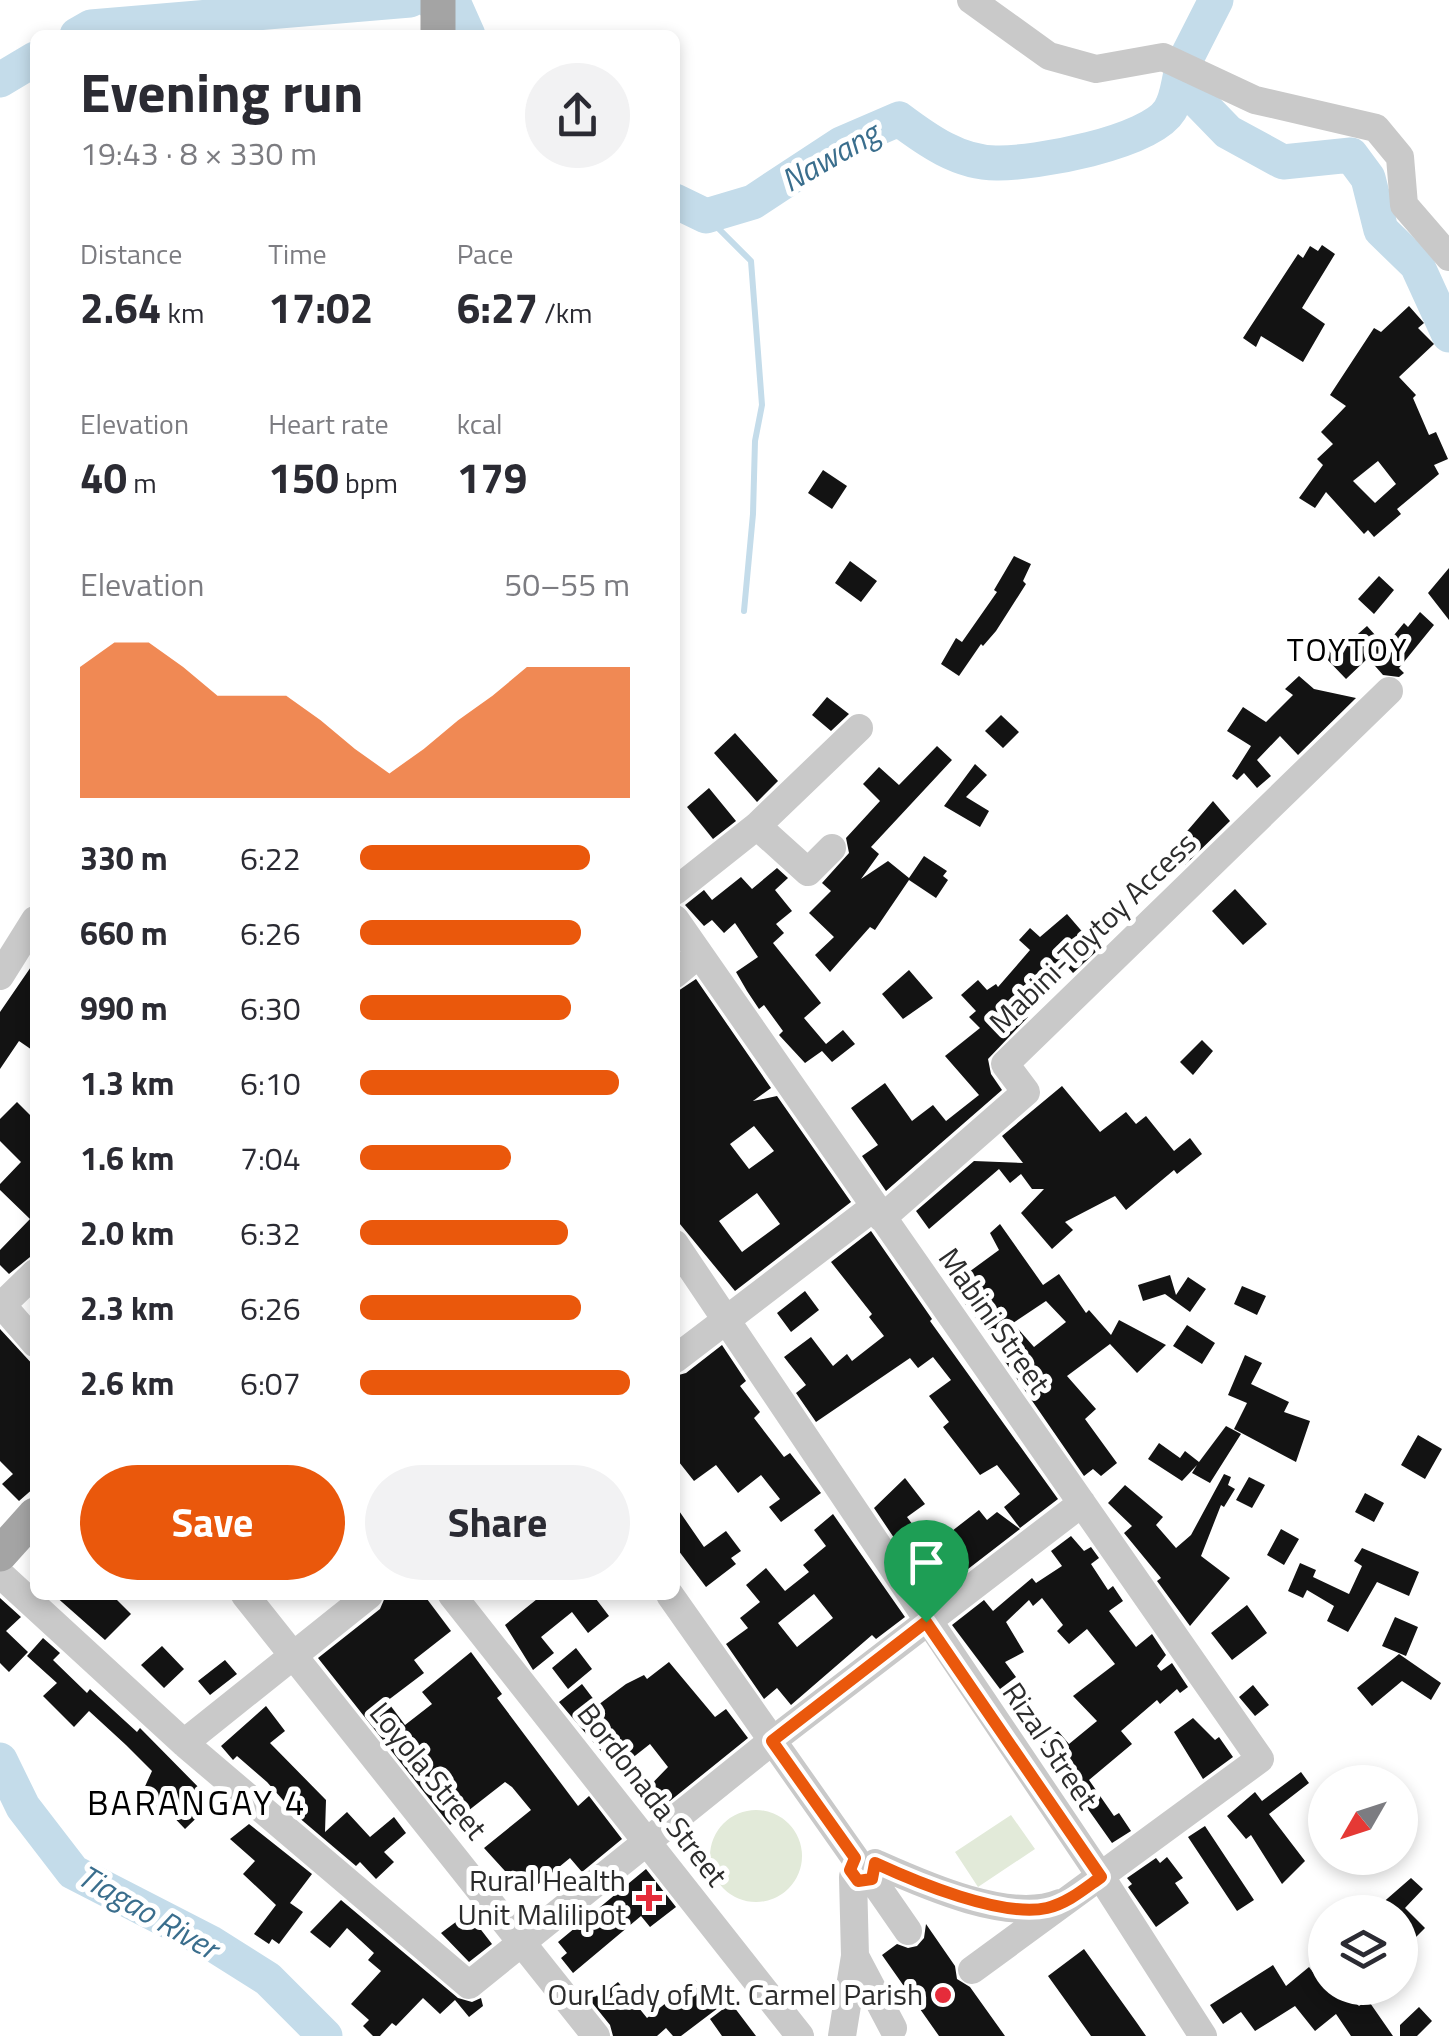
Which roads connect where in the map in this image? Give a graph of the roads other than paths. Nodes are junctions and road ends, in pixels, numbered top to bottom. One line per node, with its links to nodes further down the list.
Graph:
1 (971, 0): 2 (street)
2 (1449, 257)
3 (1389, 690): 13 (street, Mabini-Toytoy Access)
4 (859, 728): 5 (street)
5 (757, 826): 6 (street); 7 (street)
6 (832, 848)
7 (680, 887)
8 (680, 926): 10 (street, Mabini Street)
9 (30, 928): 12 (street)
10 (699, 954): 11 (street); 13 (street, Mabini Street)
11 (680, 970)
12 (0, 976)
13 (878, 1212): 17 (street); 20 (street, Mabini Street)
14 (680, 1251): 17 (street, Rizal Street)
15 (30, 1278): 16 (street)
16 (1, 1306): 18 (street)
17 (726, 1320): 19 (street); 28 (street, Rizal Street)
18 (30, 1338)
19 (680, 1354)
20 (1082, 1503): 28 (street); 34 (street, Mabini Street)
21 (30, 1521): 22 (main road)
22 (0, 1554)
23 (0, 1574): 31 (street)
24 (249, 1600): 29 (street, Loyola Street)
25 (363, 1600): 29 (street)
26 (456, 1600): 32 (street, Bordonada Street)
27 (673, 1600): 30 (street)
28 (926, 1622): 30 (street); 34 (street, Rizal Street)
29 (293, 1654): 31 (street); 37 (street, Loyola Street)
30 (772, 1741): 32 (street); 33 (street)
31 (184, 1743): 37 (street)
32 (646, 1840): 37 (street); 42 (street, Bordonada Street)
33 (864, 1869): 35 (street); 36 (street); 38 (street)
34 (1101, 1877): 35 (street); 44 (street, Rizal Street)
35 (1074, 1897): 39 (street)
36 (908, 1931)
37 (522, 1941): 41 (street, Loyola Street)
38 (855, 1956): 40 (street); 43 (street)
39 (972, 1970)
40 (895, 2026)
41 (596, 2036)
42 (800, 2036)
43 (842, 2036)
44 (1203, 2036)

